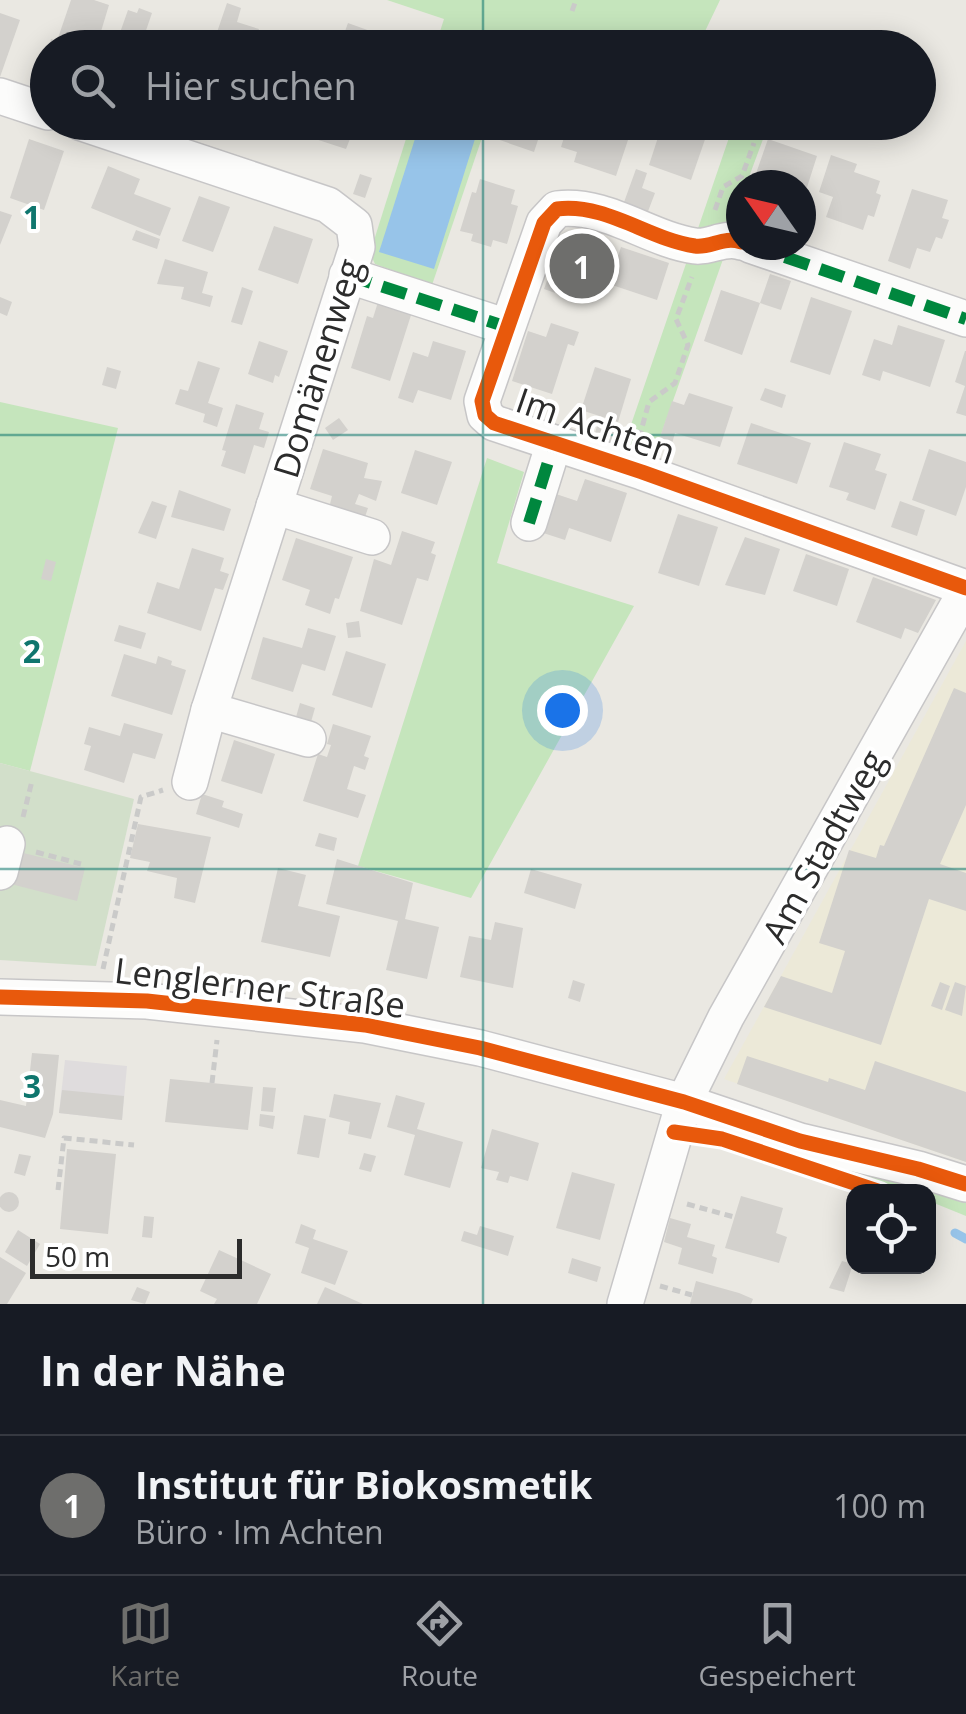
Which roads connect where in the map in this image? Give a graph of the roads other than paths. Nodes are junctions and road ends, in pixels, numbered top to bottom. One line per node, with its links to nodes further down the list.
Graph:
1 (0, 96): 2 (street)
2 (30, 106)
3 (133, 140): 6 (street, Domänenweg)
4 (726, 242): 8 (street, Im Achten)
5 (794, 260): 7 (street)
6 (347, 275): 8 (street); 10 (street, Domänenweg)
7 (966, 319)
8 (507, 327): 9 (street, Im Achten)
9 (554, 444): 11 (street, Im Achten); 13 (street, Im Achten)
10 (274, 506): 12 (street, Domänenweg); 14 (street, Domänenweg)
11 (529, 523)
12 (372, 536)
13 (966, 590): 18 (street, Am Stadtweg)
14 (209, 710): 15 (street); 16 (street, Domänenweg)
15 (308, 739)
16 (190, 782)
17 (0, 997): 18 (street, Lenglerner Straße)
18 (684, 1102): 19 (street, Lenglerner Straße); 20 (street, Am Stadtweg)
19 (966, 1184)
20 (626, 1304)

